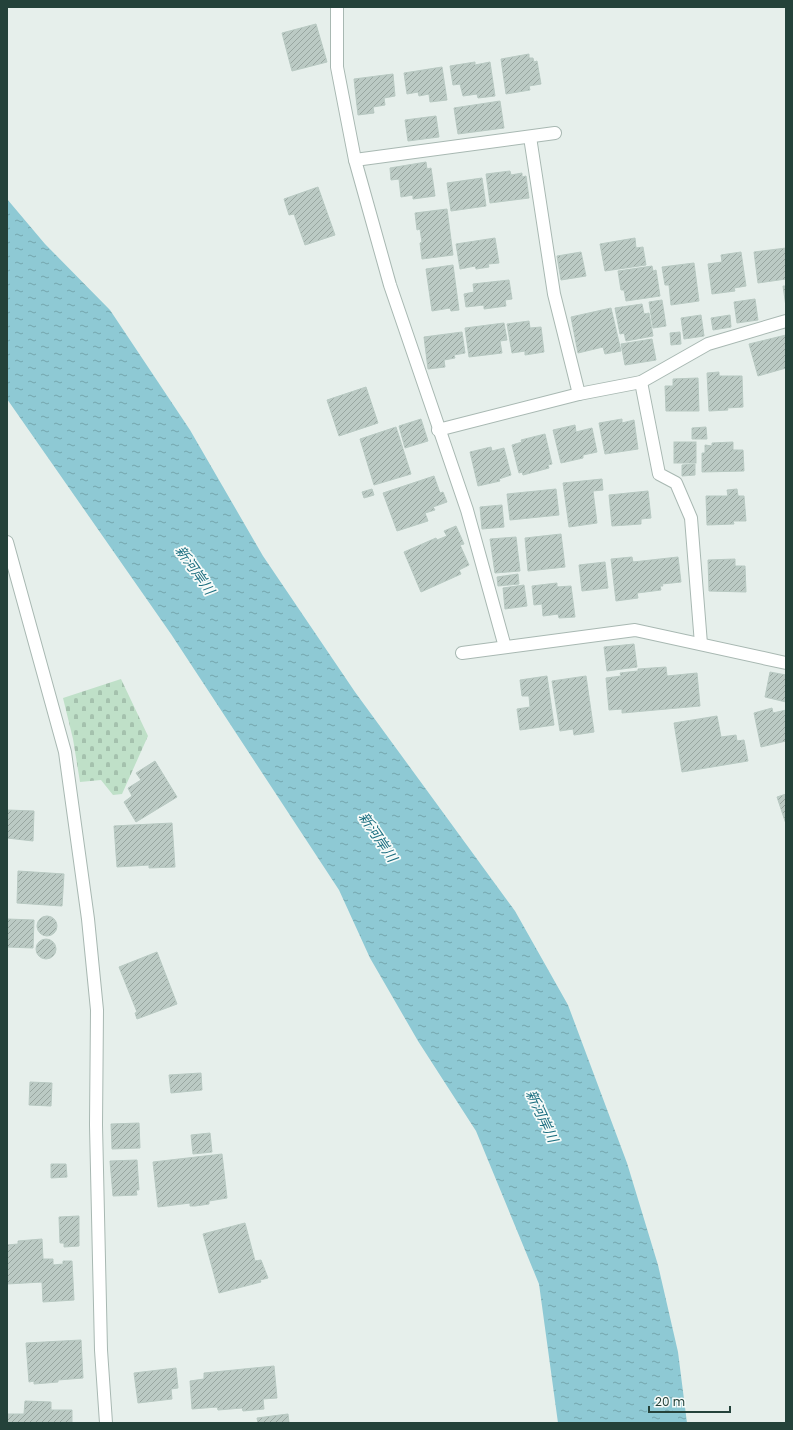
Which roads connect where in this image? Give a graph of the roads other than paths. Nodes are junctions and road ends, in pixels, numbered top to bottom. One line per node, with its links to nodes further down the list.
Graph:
1 (337, 7): 4 (street)
2 (555, 133): 3 (street)
3 (530, 137): 4 (street); 7 (street)
4 (355, 160): 8 (street)
5 (786, 321): 6 (street)
6 (641, 382): 7 (street); 10 (street)
7 (579, 394): 8 (street)
8 (438, 430): 11 (street)
9 (7, 542): 14 (street)
10 (701, 644): 11 (street); 13 (street)
11 (505, 647): 12 (street)
12 (462, 653)
13 (786, 662)
14 (106, 1423)

